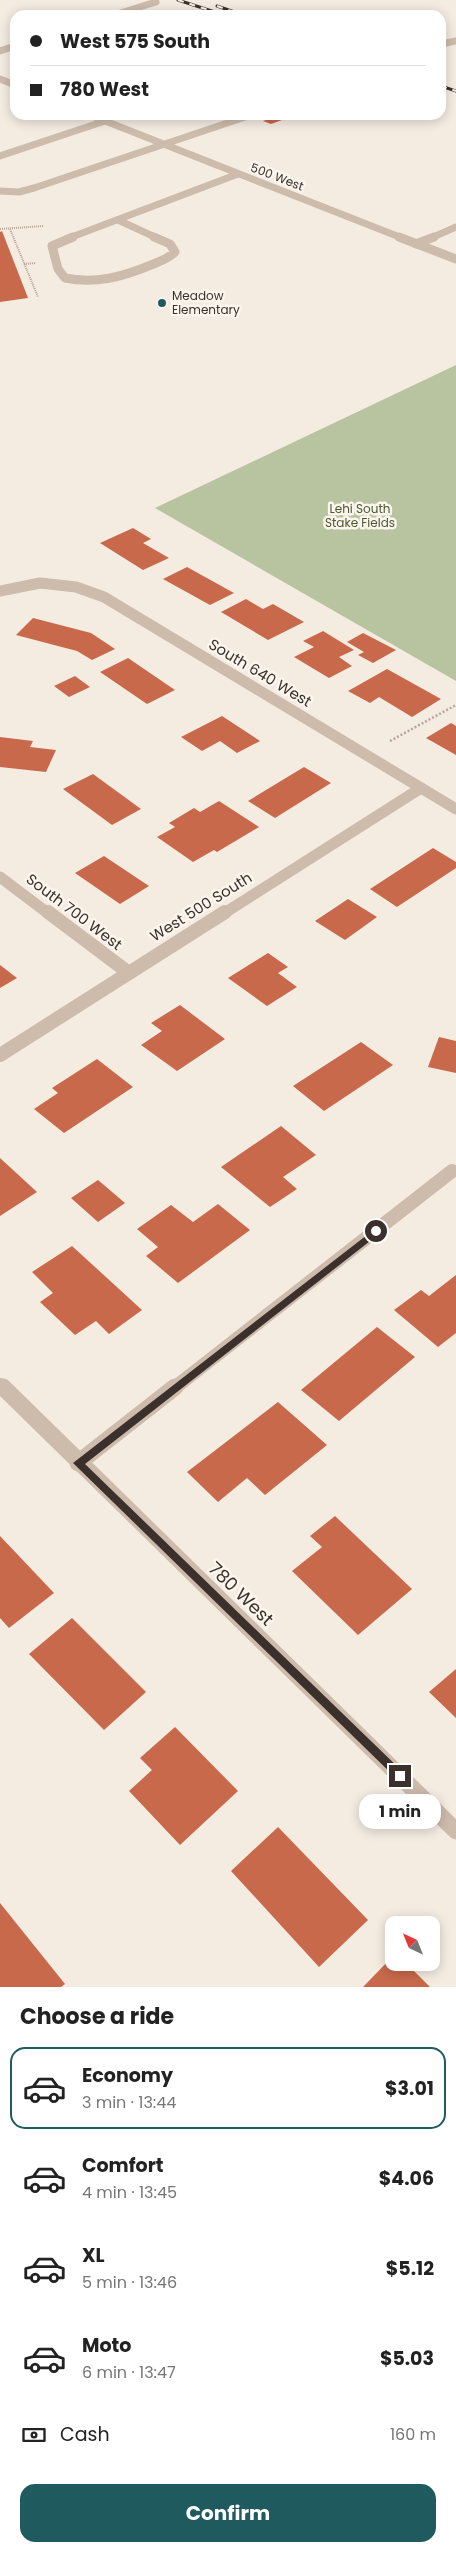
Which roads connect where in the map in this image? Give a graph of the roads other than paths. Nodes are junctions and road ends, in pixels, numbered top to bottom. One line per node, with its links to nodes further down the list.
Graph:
1 (156, 2): 2 (street)
2 (130, 10)
3 (237, 120): 5 (street)
4 (105, 121): 5 (street, 500 West); 6 (street)
5 (167, 146): 7 (street, 500 West); 8 (street)
6 (0, 156)
7 (238, 174): 9 (street); 11 (street, 500 West)
8 (0, 190)
9 (118, 220): 9 (street)
10 (456, 227): 11 (street)
11 (416, 244): 12 (street, 500 West)
12 (456, 260)
13 (0, 591): 14 (street, South 640 West)
14 (421, 788): 15 (street, South 640 West); 17 (street, West 500 South)
15 (456, 809)
16 (0, 877): 17 (street, South 700 West)
17 (128, 973): 18 (street, West 500 South)
18 (0, 1055)
19 (452, 1172): 21 (street)
20 (0, 1385): 21 (street, 780 West)
21 (78, 1463): 22 (street, 780 West)
22 (456, 1831)

